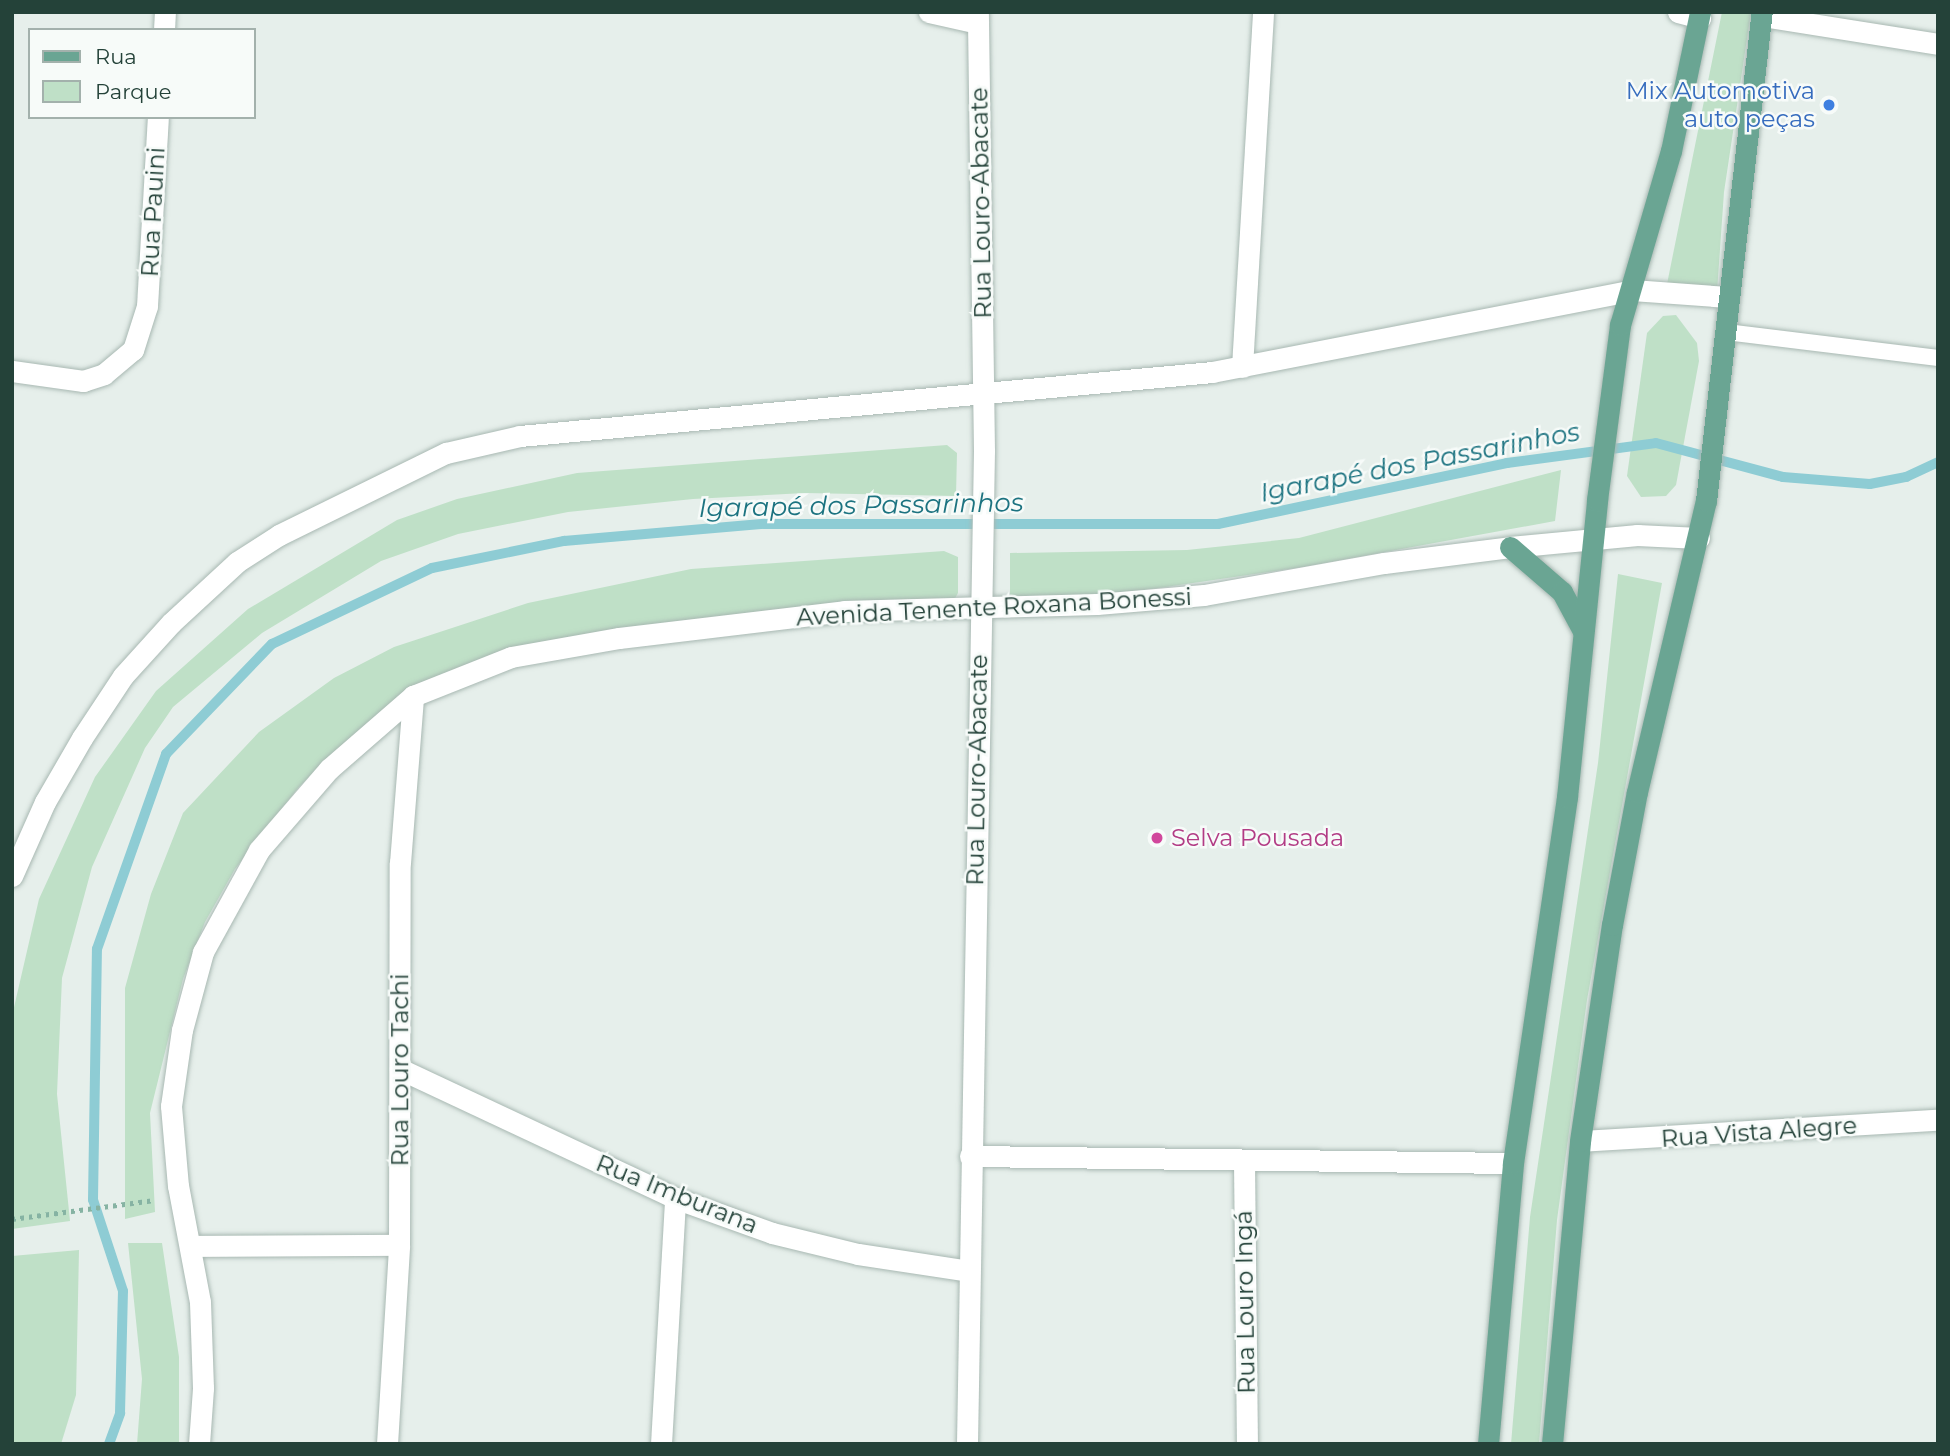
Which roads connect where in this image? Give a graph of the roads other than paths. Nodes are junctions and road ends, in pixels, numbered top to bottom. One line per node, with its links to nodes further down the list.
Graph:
1 (929, 12): 6 (street)
2 (1264, 12): 13 (street)
3 (1678, 12): 5 (street)
4 (1762, 14): 7 (street); 10 (main road)
5 (1700, 15): 9 (main road)
6 (978, 18): 15 (street, Rua Louro-Abacate)
7 (1938, 44)
8 (158, 119): 14 (street, Rua Pauini)
9 (1632, 289): 10 (street); 13 (street); 17 (main road)
10 (1728, 298): 11 (main road)
11 (1726, 332): 12 (lane); 16 (main road)
12 (1938, 358)
13 (1242, 367): 15 (street)
14 (12, 371)
15 (984, 394): 19 (street, Rua Louro-Abacate); 22 (street)
16 (1699, 538): 17 (street, Avenida Tenente Roxana Bonessi); 25 (main road)
17 (1594, 541): 18 (street, Avenida Tenente Roxana Bonessi); 20 (main road)
18 (1510, 547): 19 (street, Avenida Tenente Roxana Bonessi); 20 (main road)
19 (980, 606): 21 (street, Avenida Tenente Roxana Bonessi); 26 (street, Rua Louro-Abacate)
20 (1584, 633): 28 (main road)
21 (413, 696): 23 (street, Rua Louro Tachi); 31 (street, Avenida Tenente Roxana Bonessi)
22 (12, 876)
23 (400, 1069): 29 (street, Rua Imburana); 30 (street, Rua Louro Tachi)
24 (1938, 1120): 25 (street, Rua Vista Alegre)
25 (1580, 1141): 39 (main road)
26 (970, 1156): 27 (street); 32 (street, Rua Louro-Abacate)
27 (1244, 1161): 28 (street); 37 (street, Rua Louro Ingá)
28 (1513, 1163): 38 (main road)
29 (675, 1198): 32 (street, Rua Imburana); 35 (street)
30 (399, 1245): 31 (street); 34 (street, Rua Louro Tachi)
31 (190, 1246): 33 (street, Avenida Tenente Roxana Bonessi)
32 (969, 1271): 36 (street, Rua Louro-Abacate)
33 (199, 1444)
34 (387, 1444)
35 (661, 1444)
36 (967, 1444)
37 (1247, 1444)
38 (1488, 1444)
39 (1552, 1444)

